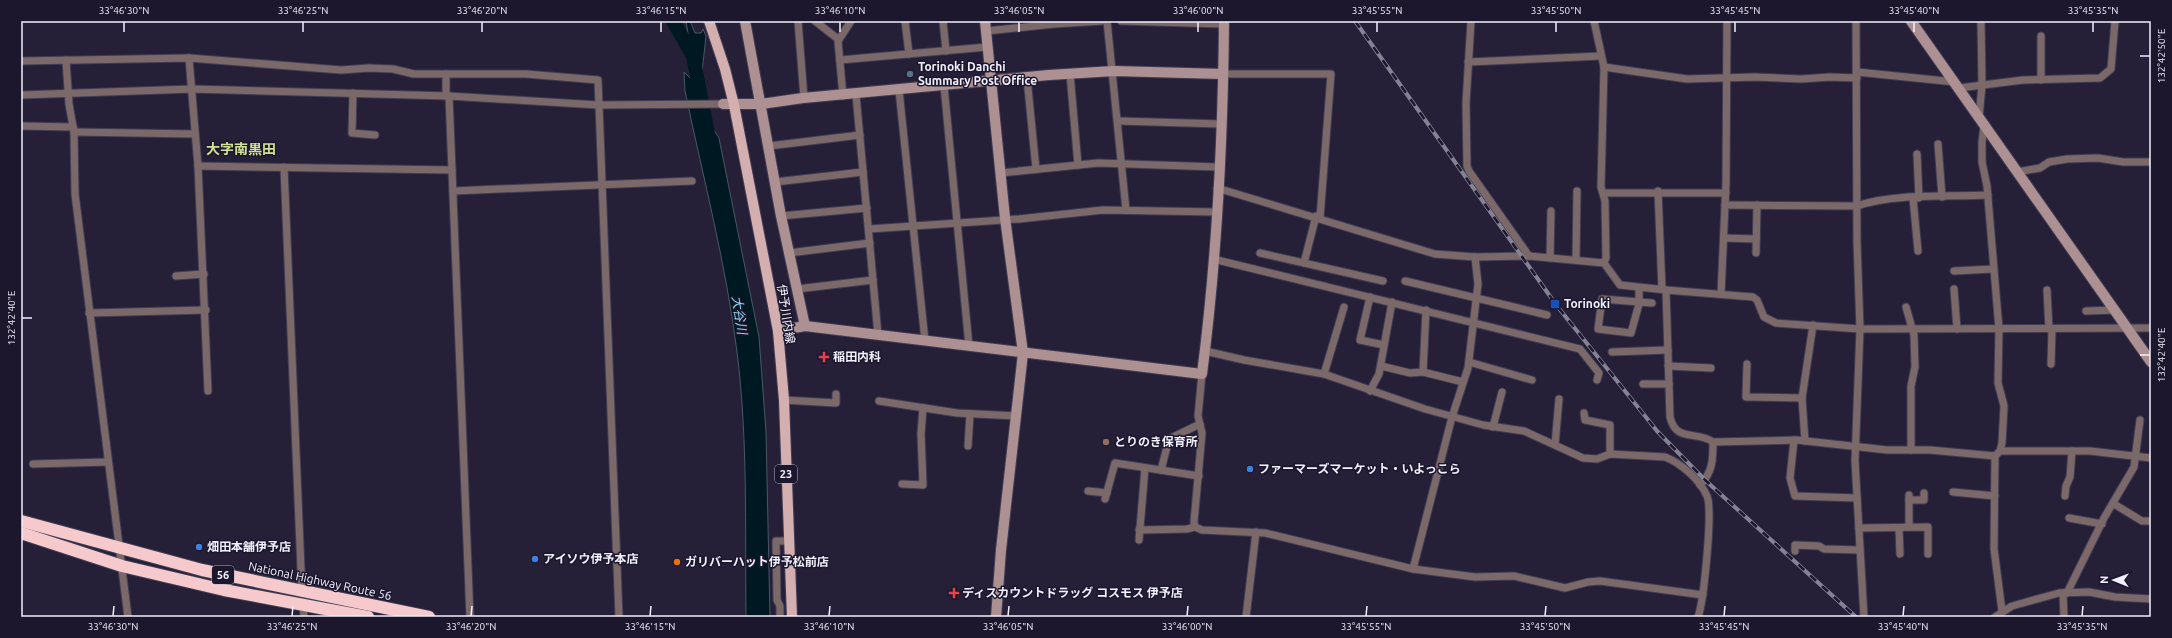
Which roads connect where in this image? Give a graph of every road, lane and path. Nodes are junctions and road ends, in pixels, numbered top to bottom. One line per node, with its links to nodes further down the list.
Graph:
1 (709, 21): 56 (main road, 伊予川内線 / 23)
2 (745, 21): 54 (street)
3 (798, 21): 52 (street)
4 (815, 21): 21 (street)
5 (851, 21): 21 (street)
6 (905, 21): 24 (street)
7 (943, 21): 23 (street)
8 (1102, 21): 19 (street)
9 (1107, 21): 32 (street)
10 (1121, 21): 18 (street)
11 (1471, 21): 30 (street)
12 (1594, 21): 25 (street)
13 (1727, 21): 38 (street)
14 (1856, 21): 36 (street)
15 (1912, 21): 41 (street)
16 (1981, 21): 42 (street)
17 (2115, 21): 39 (street)
18 (1224, 22): 35 (street)
19 (986, 26): 22 (street)
20 (2041, 36): 39 (street)
21 (838, 39): 28 (street)
22 (987, 47): 23 (street); 40 (street)
23 (946, 50): 24 (street)
24 (909, 54): 28 (street)
25 (1601, 56): 30 (street); 31 (street)
26 (190, 58): 27 (street); 33 (street); 44 (street)
27 (66, 60): 29 (street); 47 (street)
28 (840, 60): 51 (street)
29 (21, 61)
30 (1468, 62): 111 (street)
31 (1604, 67): 38 (street); 86 (street)
32 (1114, 71): 34 (street); 35 (street); 57 (street)
33 (446, 74): 50 (street); 55 (street)
34 (1070, 74): 37 (street); 70 (street)
35 (1223, 74): 59 (street); 99 (street)
36 (1857, 75): 38 (street); 41 (street); 93 (street)
37 (1027, 78): 40 (street); 74 (street)
38 (1726, 78): 87 (street)
39 (2041, 80): 42 (street)
40 (990, 81): 43 (street); 78 (street)
41 (1957, 85): 42 (street); 58 (street)
42 (1982, 85): 58 (street)
43 (944, 86): 45 (street); 101 (street)
44 (192, 89): 46 (street); 47 (street); 62 (street)
45 (899, 90): 48 (street); 102 (street)
46 (353, 93): 50 (street); 64 (street)
47 (68, 94): 49 (street); 61 (street)
48 (856, 95): 51 (street); 63 (street)
49 (21, 96)
50 (447, 96): 55 (street); 75 (street)
51 (842, 96): 52 (street)
52 (804, 98): 54 (street)
53 (723, 104): 55 (street); 56 (street)
54 (761, 104): 56 (street); 65 (street)
55 (598, 105): 81 (street)
56 (734, 105): 154 (main road, 伊予川内線 / 23)
57 (1119, 121): 59 (street); 69 (street)
58 (1982, 122): 77 (street); 88 (street)
59 (1221, 124): 73 (street)
60 (21, 126): 61 (street)
61 (73, 130): 62 (street); 142 (street)
62 (195, 134): 71 (street)
63 (860, 135): 65 (street); 76 (street)
64 (368, 142)
65 (769, 146): 80 (street)
66 (1940, 148): 89 (street)
67 (1917, 154): 90 (street)
68 (2151, 162): 77 (street)
69 (1123, 164): 70 (street); 73 (street); 95 (street)
70 (1078, 165): 74 (street)
71 (198, 166): 72 (street); 120 (street)
72 (284, 167): 75 (street); 242 (street)
73 (1218, 167): 82 (street)
74 (1036, 169): 78 (street)
75 (452, 170): 83 (street)
76 (864, 172): 80 (street); 94 (street)
77 (2017, 172): 140 (street)
78 (1000, 173): 100 (street)
79 (692, 181): 81 (street)
80 (775, 182): 98 (street)
81 (601, 185): 83 (street); 250 (street)
82 (1217, 188): 97 (street); 99 (street)
83 (453, 191): 249 (street)
84 (1577, 191): 115 (street)
85 (1658, 192): 86 (street); 87 (street); 128 (street)
86 (1604, 193): 117 (street)
87 (1726, 193): 91 (street)
88 (1988, 195): 89 (street); 118 (street)
89 (1942, 197): 90 (street)
90 (1916, 198): 93 (street); 107 (street)
91 (1725, 205): 92 (street); 104 (street)
92 (1757, 205): 93 (street); 105 (street)
93 (1857, 206): 149 (street)
94 (867, 208): 98 (street); 103 (street)
95 (1126, 210): 97 (street); 100 (street)
96 (1551, 211): 113 (street)
97 (1216, 212): 114 (street)
98 (781, 216): 108 (street)
99 (1318, 217): 112 (street); 116 (street)
100 (1005, 218): 101 (street); 162 (street)
101 (957, 222): 102 (street); 158 (street)
102 (914, 225): 103 (street); 156 (street)
103 (869, 229): 106 (street)
104 (1724, 238): 105 (street); 130 (street)
105 (1756, 239): 110 (street)
106 (870, 243): 108 (street); 122 (street)
107 (1918, 251)
108 (789, 253): 126 (street)
109 (1260, 253): 116 (street)
110 (1756, 253)
111 (1530, 256): 112 (street); 113 (street)
112 (1475, 258): 132 (street)
113 (1550, 258): 115 (street)
114 (1213, 259): 131 (street); 160 (street)
115 (1576, 260): 117 (street)
116 (1304, 263): 123 (street)
117 (1604, 263): 125 (street)
118 (1993, 269): 119 (street); 152 (street)
119 (1954, 271)
120 (204, 274): 121 (street); 138 (street)
121 (176, 276)
122 (873, 280): 126 (street); 155 (street)
123 (1383, 281)
124 (1405, 281): 132 (street)
125 (1639, 288): 128 (street); 135 (street)
126 (797, 289): 146 (street)
127 (1954, 289): 151 (street)
128 (1664, 290): 130 (street); 159 (street)
129 (2047, 290): 153 (street)
130 (1721, 294): 145 (street)
131 (1370, 297): 133 (street); 157 (street)
132 (1476, 297): 143 (street); 144 (street)
133 (1392, 302): 139 (street); 157 (street)
134 (1652, 303): 135 (street)
135 (1639, 304): 135 (street)
136 (1344, 306): 172 (street)
137 (1906, 307): 150 (street)
138 (206, 310): 142 (street); 178 (street)
139 (1426, 310): 144 (street); 170 (street)
140 (2114, 310): 141 (street); 147 (street)
141 (2086, 311)
142 (89, 313): 206 (street)
143 (1547, 315)
144 (1473, 322): 163 (street); 174 (street)
145 (1813, 325): 149 (street); 182 (street)
146 (805, 326): 154 (street); 155 (street)
147 (2127, 328): 148 (street); 153 (street); 164 (street)
148 (2151, 328)
149 (1860, 329): 150 (street); 199 (street)
150 (1913, 329): 151 (street); 200 (street)
151 (1957, 329): 152 (street)
152 (1999, 329): 153 (street); 202 (street)
153 (2051, 329): 166 (street)
154 (778, 331): 184 (main road, 伊予川内線 / 23)
155 (878, 335): 156 (street)
156 (925, 341): 158 (street)
157 (1384, 345): 167 (street)
158 (969, 346): 162 (street)
159 (1668, 350): 161 (street); 168 (street)
160 (1205, 351): 171 (street); 172 (street)
161 (1612, 352)
162 (1023, 353): 171 (street); 189 (street)
163 (1469, 362): 173 (street); 175 (street)
164 (2151, 362)
165 (1747, 364): 182 (street)
166 (2051, 364)
167 (1381, 366): 170 (street); 179 (street)
168 (1668, 366): 169 (street); 177 (street)
169 (1711, 368)
170 (1423, 372): 175 (street)
171 (1202, 374): 192 (street)
172 (1324, 374): 179 (street)
173 (1532, 380)
174 (1597, 380)
175 (1463, 382): 190 (street)
176 (1643, 384): 177 (street)
177 (1669, 384): 196 (street)
178 (208, 391)
179 (1370, 391): 190 (street)
180 (1502, 392): 193 (street)
181 (836, 394): 184 (street)
182 (1802, 398): 195 (street)
183 (1558, 399): 197 (street)
184 (784, 400): 232 (main road, 伊予川内線 / 23)
185 (879, 401): 186 (street)
186 (923, 408): 188 (street); 211 (street)
187 (1584, 413): 203 (street)
188 (970, 414): 189 (street); 198 (street)
189 (1017, 416): 253 (street)
190 (1452, 417): 193 (street); 239 (street)
191 (2140, 420): 204 (street)
192 (1200, 424): 209 (street); 210 (street)
193 (1493, 427): 197 (street)
194 (1794, 440): 195 (street); 196 (street); 218 (street)
195 (1805, 441): 199 (street)
196 (1713, 442): 212 (street)
197 (1555, 445): 203 (street)
198 (968, 446)
199 (1855, 447): 200 (street); 218 (street)
200 (1911, 450): 202 (street)
201 (2072, 451): 202 (street); 204 (street); 217 (street)
202 (1998, 453): 216 (street)
203 (1610, 454): 212 (street)
204 (2136, 457): 205 (street); 219 (street)
205 (2151, 458)
206 (108, 462): 207 (street); 233 (street)
207 (33, 464)
208 (1145, 468): 209 (street); 213 (street); 228 (street)
209 (1161, 470): 210 (street)
210 (1199, 476): 224 (street)
211 (902, 484)
212 (1700, 485): 241 (street)
213 (1088, 491)
214 (1924, 492): 225 (street)
215 (1954, 492): 216 (street)
216 (1995, 496): 244 (street)
217 (2065, 496)
218 (1857, 498): 226 (street)
219 (2114, 504): 222 (street); 223 (street)
220 (2069, 518): 223 (street)
221 (21, 521): 233 (highway, National Highway Route 56 / 56)
222 (2151, 521)
223 (2102, 524): 240 (street)
224 (1195, 527): 228 (street); 229 (street)
225 (1909, 527): 227 (street); 237 (street)
226 (1859, 528): 227 (street); 234 (street)
227 (1899, 528): 236 (street)
228 (1140, 530): 231 (street)
229 (1256, 532): 239 (street); 254 (street)
230 (21, 533): 238 (highway, National Highway Route 56 / 56)
231 (1139, 540)
232 (788, 541): 251 (street); 252 (main road, 伊予川内線 / 23)
233 (119, 549): 238 (street); 242 (highway, National Highway Route 56 / 56)
234 (1860, 550): 235 (street); 256 (street)
235 (1795, 551)
236 (1900, 554)
237 (1928, 554)
238 (122, 566): 242 (highway, National Highway Route 56 / 56); 245 (street)
239 (1413, 569): 241 (street)
240 (2065, 593): 243 (street); 244 (street); 258 (street)
241 (1703, 595): 255 (street)
242 (303, 598): 246 (street); 247 (highway, National Highway Route 56 / 56); 248 (highway, National Highway Route 56 / 56)
243 (2151, 599)
244 (2002, 611): 257 (street)
245 (128, 617)
246 (304, 617)
247 (368, 617)
248 (429, 617)
249 (470, 617)
250 (619, 617)
251 (780, 617)
252 (792, 617)
253 (996, 617)
254 (1246, 617)
255 (1698, 617)
256 (1864, 617)
257 (1995, 617)
258 (2064, 617)

